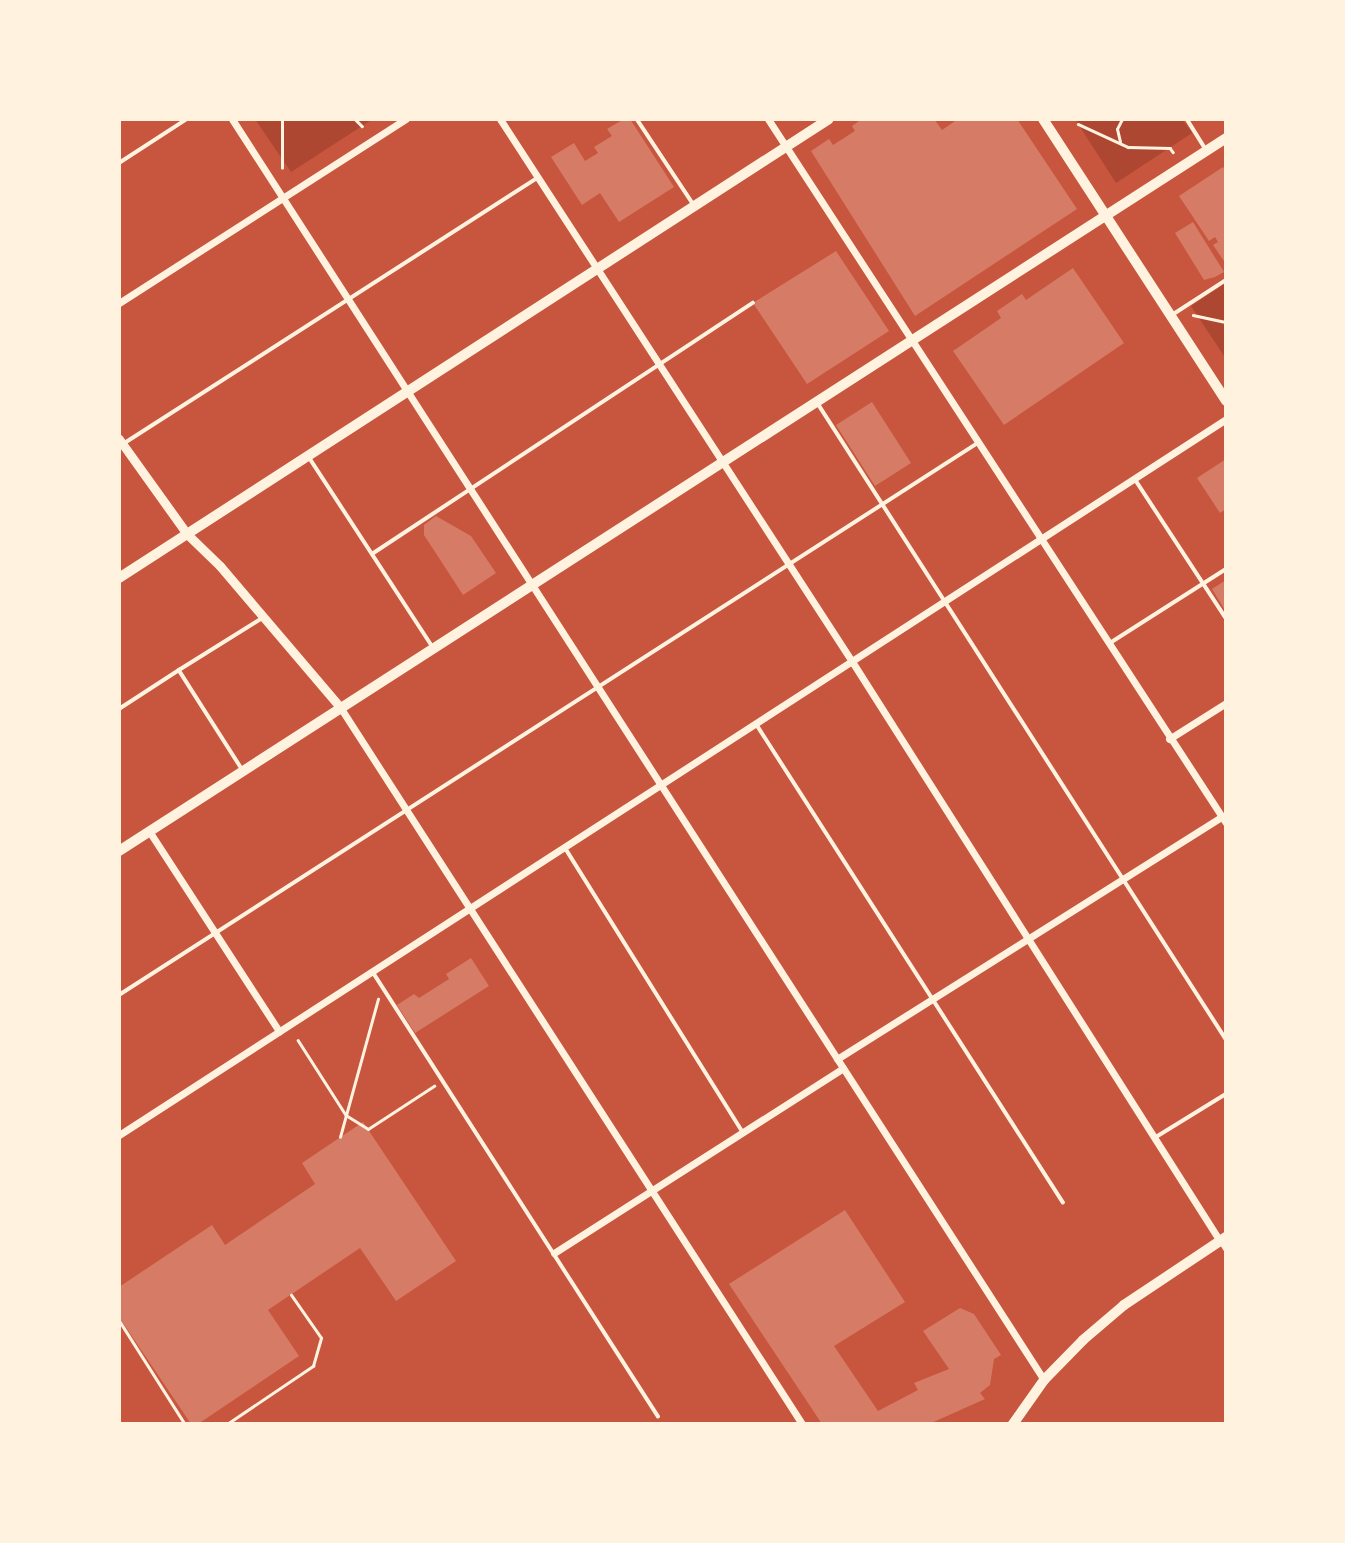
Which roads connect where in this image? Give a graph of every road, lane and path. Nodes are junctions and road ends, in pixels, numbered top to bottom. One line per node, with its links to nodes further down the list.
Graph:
1 (187, 119): 20 (lane)
2 (232, 119): 23 (street)
3 (282, 119): 21 (path)
4 (355, 119): 14 (path)
5 (406, 119): 23 (street)
6 (499, 119): 22 (street)
7 (638, 119): 24 (lane)
8 (768, 119): 17 (street)
9 (829, 119): 17 (main road)
10 (1043, 119): 25 (main road)
11 (1122, 119): 16 (path)
12 (1187, 119): 18 (lane)
13 (1079, 124): 16 (path)
14 (362, 126)
15 (1226, 138): 18 (main road)
16 (1120, 143): 19 (path)
17 (786, 147): 24 (main road); 34 (street)
18 (1207, 150): 25 (main road)
19 (1173, 152)
20 (119, 163)
21 (282, 168)
22 (537, 178): 26 (street); 28 (lane)
23 (282, 198): 28 (street); 29 (street)
24 (695, 206): 26 (main road)
25 (1105, 216): 32 (main road); 34 (main road)
26 (597, 272): 35 (street); 36 (main road)
27 (1226, 280): 32 (lane)
28 (345, 300): 36 (street); 41 (lane)
29 (119, 303)
30 (753, 303): 35 (lane)
31 (1193, 315): 33 (path)
32 (1170, 316): 38 (main road)
33 (1226, 322)
34 (913, 340): 37 (main road); 40 (street)
35 (657, 364): 43 (street); 45 (lane)
36 (406, 392): 42 (main road); 45 (street)
37 (816, 401): 43 (main road); 46 (lane)
38 (1226, 401)
39 (1226, 419): 44 (street)
40 (980, 442): 46 (lane); 48 (street)
41 (120, 443): 47 (street)
42 (308, 455): 47 (main road); 49 (lane)
43 (722, 462): 50 (street); 54 (main road)
44 (1135, 479): 48 (street); 53 (lane)
45 (469, 490): 49 (lane); 54 (street)
46 (881, 503): 50 (lane); 55 (lane)
47 (187, 534): 52 (main road); 56 (street)
48 (1040, 541): 55 (street); 58 (street)
49 (372, 554): 59 (lane)
50 (787, 562): 60 (street); 62 (lane)
51 (1226, 569): 53 (lane)
52 (119, 578)
53 (1203, 583): 57 (lane); 58 (lane)
54 (532, 585): 59 (main road); 62 (street)
55 (944, 604): 60 (street); 75 (lane)
56 (264, 617): 61 (lane); 64 (street)
57 (1226, 618)
58 (1108, 645): 67 (street)
59 (434, 648): 64 (main road)
60 (853, 663): 66 (street); 78 (street)
61 (179, 670): 65 (lane); 68 (lane)
62 (596, 686): 69 (street); 70 (lane)
63 (1226, 703): 67 (street)
64 (340, 707): 68 (main road); 70 (street)
65 (119, 709)
66 (757, 725): 69 (street); 82 (lane)
67 (1169, 738): 71 (street)
68 (243, 771): 72 (main road)
69 (663, 785): 73 (street); 86 (street)
70 (408, 811): 76 (street); 77 (lane)
71 (1224, 820): 75 (street)
72 (149, 831): 74 (main road); 77 (street)
73 (566, 849): 76 (street); 91 (lane)
74 (119, 851)
75 (1124, 879): 78 (street); 84 (lane)
76 (471, 909): 79 (street); 95 (street)
77 (214, 932): 81 (lane); 83 (street)
78 (1029, 940): 82 (street); 94 (street)
79 (373, 972): 80 (lane); 83 (street)
80 (382, 986): 88 (lane); 90 (path)
81 (119, 995)
82 (932, 1000): 86 (street); 96 (lane)
83 (279, 1031): 92 (street)
84 (1226, 1039)
85 (298, 1040): 90 (path)
86 (837, 1059): 87 (street)
87 (843, 1068): 91 (street); 102 (street)
88 (443, 1080): 90 (path); 99 (lane)
89 (1226, 1094): 94 (lane)
90 (346, 1115): 93 (path)
91 (744, 1133): 95 (street)
92 (119, 1135)
93 (340, 1137)
94 (1155, 1138): 97 (street)
95 (653, 1192): 99 (street); 106 (street)
96 (1063, 1202)
97 (1223, 1239): 98 (lane); 102 (main road)
98 (1226, 1250)
99 (554, 1253): 103 (lane)
100 (291, 1295): 105 (path)
101 (119, 1320): 104 (path)
102 (1044, 1380): 107 (main road)
103 (658, 1416)
104 (185, 1424)
105 (227, 1424)
106 (803, 1424)
107 (1013, 1424)

